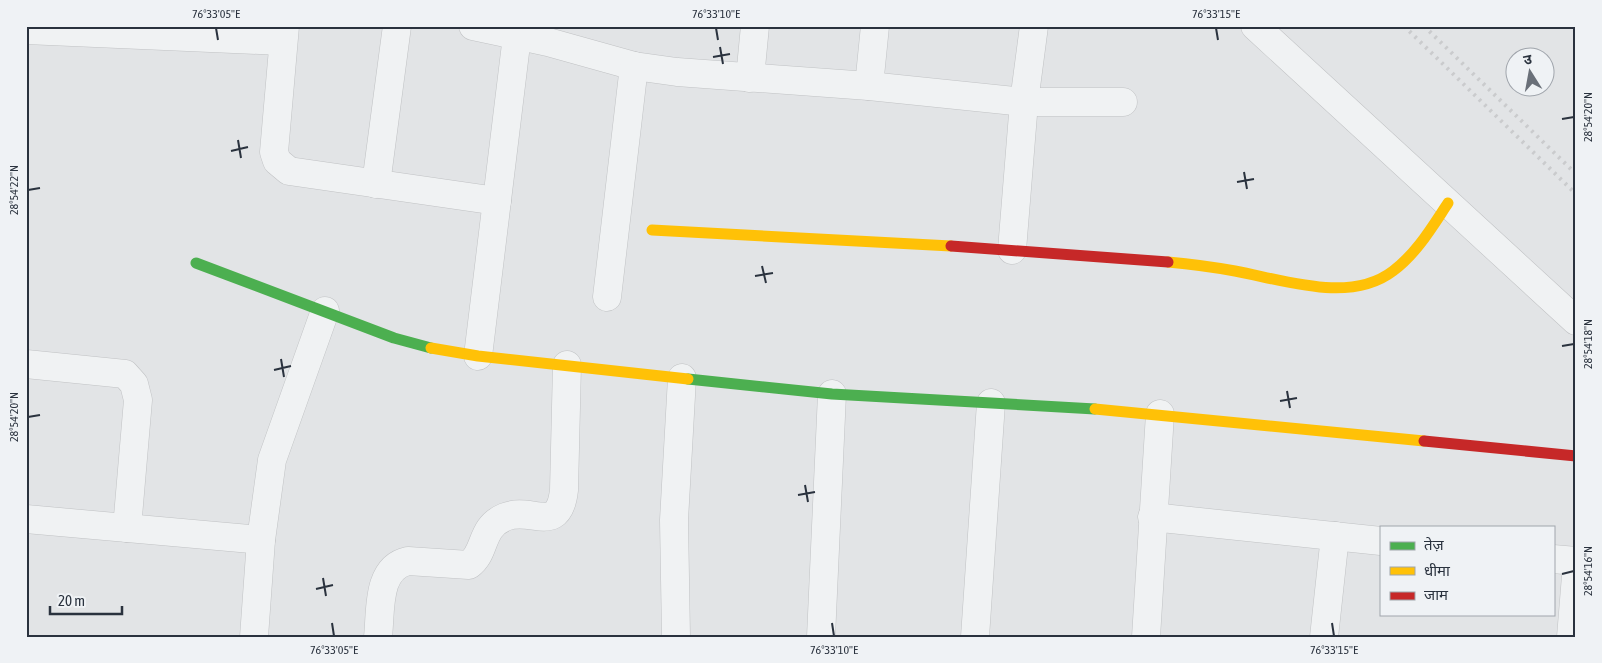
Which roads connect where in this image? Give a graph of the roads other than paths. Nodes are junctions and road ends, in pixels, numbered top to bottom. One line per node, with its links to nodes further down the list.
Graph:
1 (397, 26): 16 (street)
2 (473, 26): 10 (street)
3 (755, 26): 12 (street)
4 (874, 26): 13 (street)
5 (1034, 26): 14 (street)
6 (1255, 26): 18 (street)
7 (26, 30): 8 (street)
8 (283, 34): 16 (street)
9 (550, 34): 10 (street); 11 (street)
10 (517, 36): 17 (street)
11 (634, 66): 12 (street); 22 (street)
12 (750, 78): 13 (street)
13 (869, 86): 14 (street)
14 (1024, 102): 15 (street); 20 (street)
15 (1123, 102)
16 (376, 184): 17 (street)
17 (497, 201): 25 (street)
18 (1448, 203): 20 (street); 24 (street)
19 (652, 230): 20 (street)
20 (1012, 250)
21 (196, 263): 23 (street)
22 (607, 297)
23 (325, 311): 25 (street); 37 (street)
24 (1576, 321)
25 (478, 356): 27 (street)
26 (26, 364): 35 (street)
27 (567, 365): 28 (street); 43 (street)
28 (682, 378): 29 (street); 44 (street)
29 (832, 394): 30 (street); 45 (street)
30 (991, 403): 31 (street); 46 (street)
31 (1160, 414): 32 (street); 33 (street)
32 (1576, 456)
33 (1152, 517): 36 (street); 47 (street)
34 (26, 520): 35 (street)
35 (127, 528): 37 (street)
36 (1335, 536): 38 (street); 48 (street)
37 (261, 540): 42 (street)
38 (1380, 541)
39 (1554, 559): 40 (street)
40 (1576, 561)
41 (1576, 576): 49 (street)
42 (254, 637)
43 (378, 637)
44 (676, 637)
45 (821, 637)
46 (975, 637)
47 (1146, 637)
48 (1324, 637)
49 (1571, 637)

